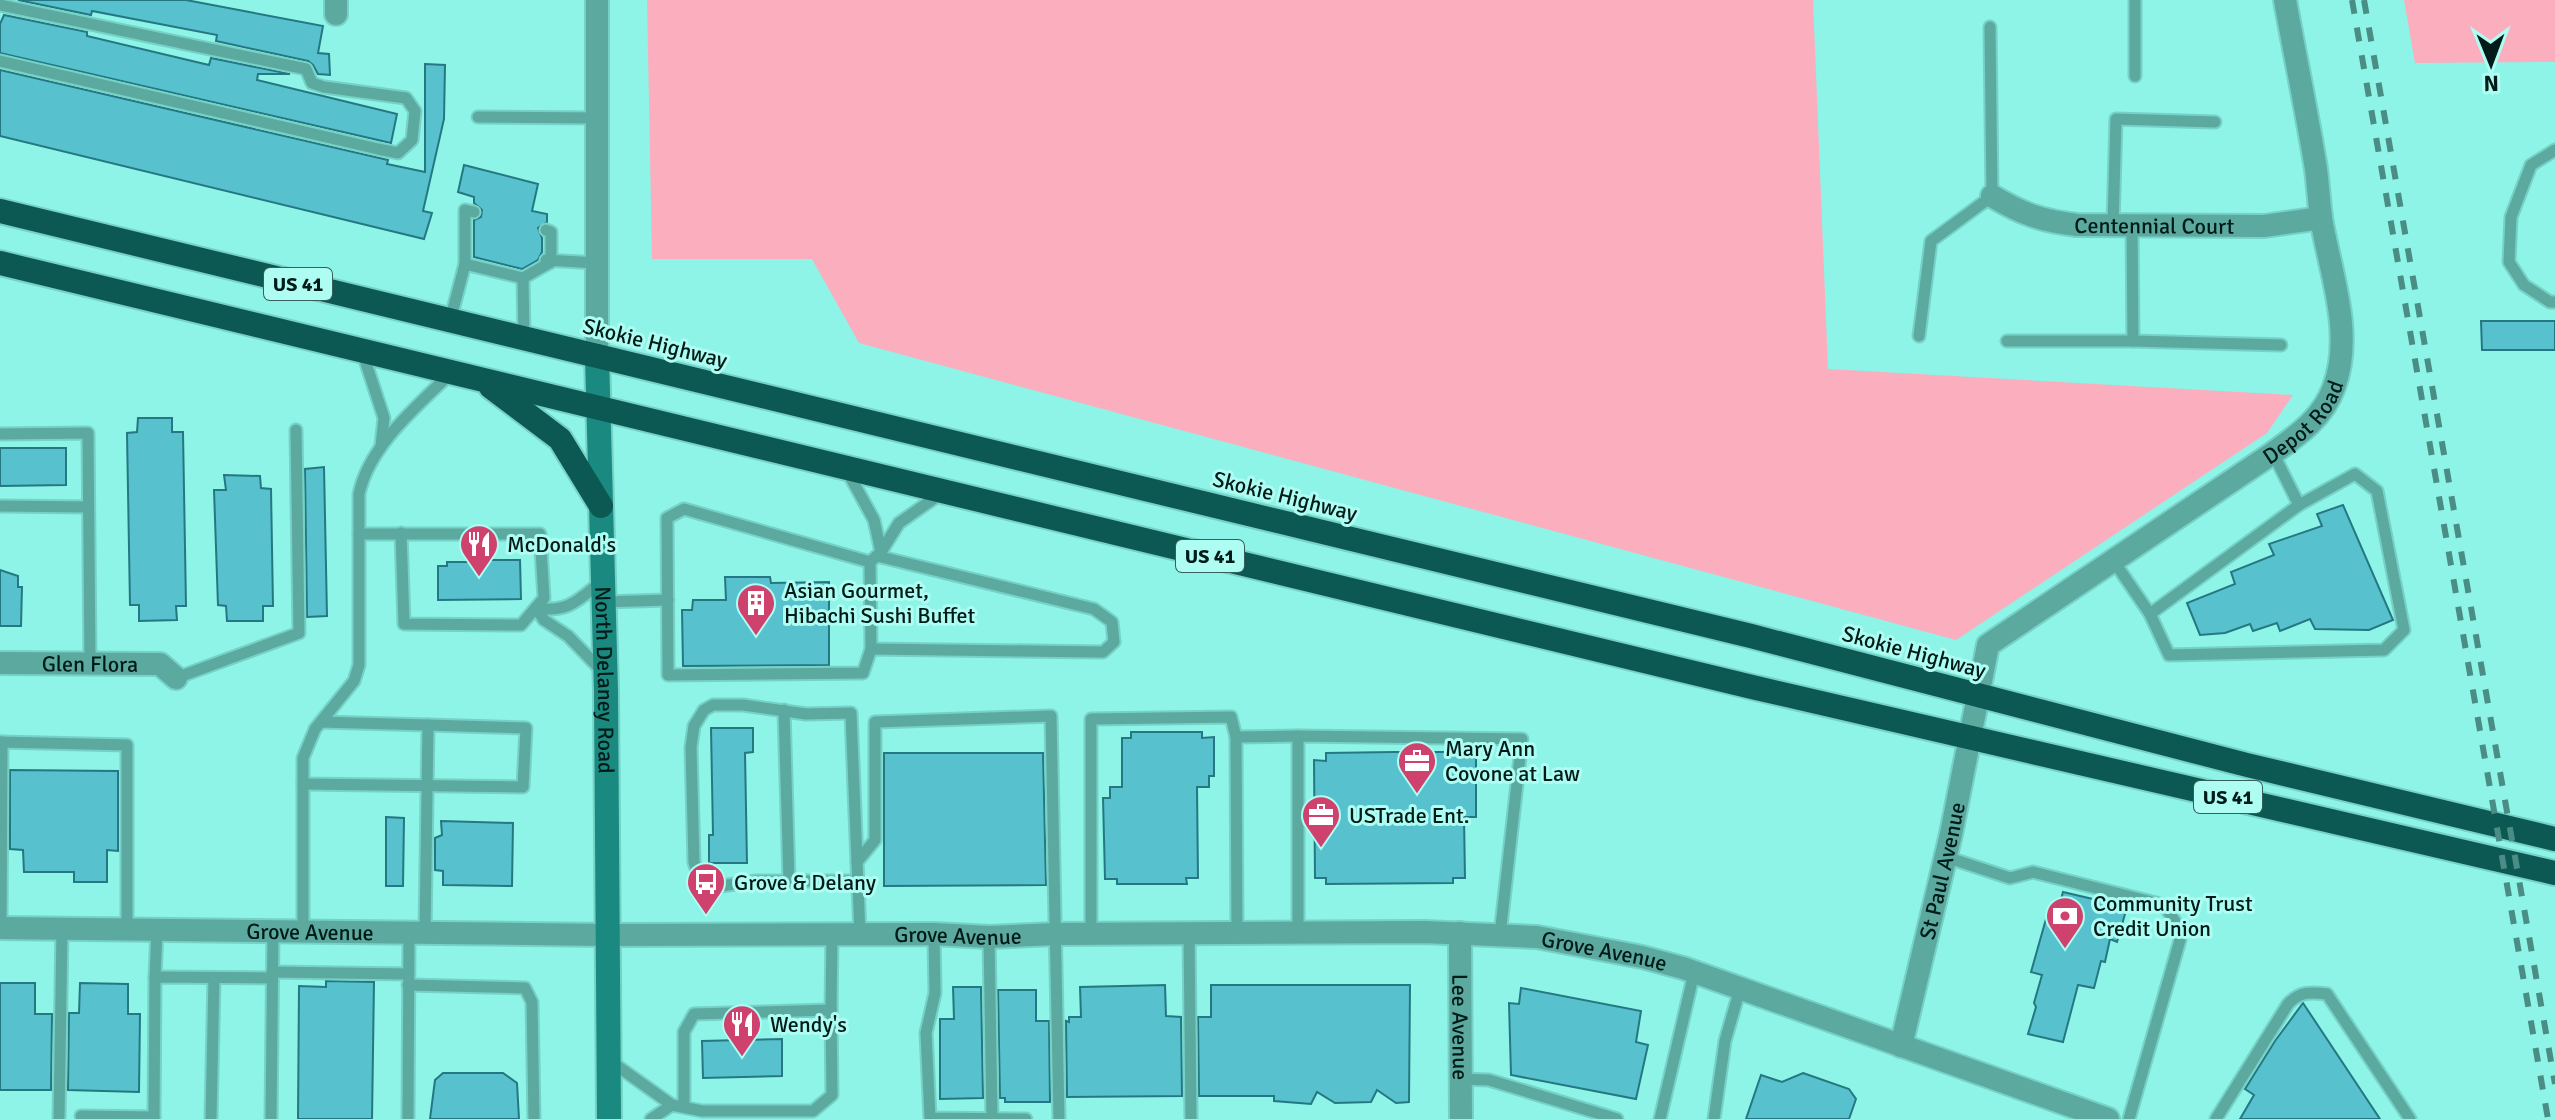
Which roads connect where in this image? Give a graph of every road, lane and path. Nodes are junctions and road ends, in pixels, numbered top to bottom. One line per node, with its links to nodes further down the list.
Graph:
1 (597, 0): 9 (street, North Delaney Road)
2 (2135, 0): 7 (lane)
3 (2285, 0): 15 (street, Depot Road)
4 (0, 5): 6 (lane)
5 (1990, 27): 12 (lane)
6 (0, 61)
7 (2135, 76)
8 (478, 117): 9 (lane)
9 (597, 118): 20 (street, North Delaney Road)
10 (2215, 122): 16 (lane)
11 (2555, 150): 23 (lane)
12 (1992, 196): 16 (street, Centennial Court); 25 (lane)
13 (0, 211): 24 (highway, Skokie Highway / US 41)
14 (474, 212): 21 (lane)
15 (2321, 218): 16 (street, Centennial Court); 38 (street, Depot Road)
16 (2123, 225): 28 (lane)
17 (546, 230): 18 (lane)
18 (548, 261): 20 (lane); 22 (lane)
19 (0, 263): 30 (highway, US 41)
20 (597, 263): 31 (street, North Delaney Road)
21 (465, 264): 22 (lane); 24 (lane)
22 (523, 278): 26 (lane)
23 (2555, 302)
24 (450, 321): 26 (highway, Skokie Highway / US 41)
25 (1919, 336)
26 (524, 338): 31 (highway, Skokie Highway / US 41)
27 (2007, 341): 28 (lane)
28 (2133, 341): 29 (lane)
29 (2281, 345)
30 (362, 350): 32 (highway, US 41); 37 (lane)
31 (597, 356): 34 (street, North Delaney Road); 58 (highway, Skokie Highway / US 41)
32 (452, 372): 33 (highway, US 41); 37 (lane)
33 (479, 378): 34 (highway, US 41); 43 (highway)
34 (598, 408): 39 (highway, US 41); 43 (street, North Delaney Road)
35 (296, 430): 57 (lane)
36 (0, 434): 44 (lane)
37 (381, 450): 46 (lane)
38 (2273, 453): 41 (lane); 48 (street, Depot Road)
39 (845, 468): 40 (highway, US 41); 47 (lane)
40 (944, 491): 47 (lane); 64 (highway, US 41)
41 (2299, 505): 52 (lane); 52 (lane)
42 (0, 506): 44 (lane)
43 (601, 506): 49 (street, North Delaney Road)
44 (88, 507): 55 (lane)
45 (401, 533): 46 (lane); 51 (lane); 51 (lane)
46 (359, 534): 60 (lane)
47 (876, 557): 50 (lane); 53 (lane); 53 (lane)
48 (2112, 560): 52 (lane); 58 (street, Depot Road)
49 (603, 591): 50 (lane); 51 (lane); 56 (street, North Delaney Road)
50 (668, 600): 53 (lane)
51 (536, 608): 56 (lane)
52 (2150, 614)
53 (871, 649)
54 (0, 663): 55 (street, Glen Flora)
55 (90, 663): 57 (street, Glen Flora)
56 (605, 673): 90 (street, North Delaney Road)
57 (176, 678)
58 (1978, 695): 64 (street, St Paul Avenue); 68 (highway, Skokie Highway / US 41)
59 (784, 710): 70 (lane); 72 (lane); 72 (lane)
60 (321, 722): 61 (lane); 66 (lane)
61 (428, 725): 67 (lane); 67 (lane)
62 (1298, 736): 63 (lane); 83 (lane); 91 (lane)
63 (1236, 737): 82 (lane); 89 (lane)
64 (1970, 737): 69 (street, St Paul Avenue); 71 (highway, US 41)
65 (1, 742): 74 (lane); 76 (lane)
66 (303, 784): 67 (lane); 79 (lane)
67 (427, 786): 80 (lane)
68 (2555, 839)
69 (1946, 857): 100 (street, St Paul Avenue); 122 (lane)
70 (857, 862): 73 (lane); 88 (lane)
71 (2555, 873)
72 (789, 881): 73 (lane)
73 (858, 881): 86 (lane)
74 (1, 928): 75 (street, Grove Avenue)
75 (62, 929): 76 (street, Grove Avenue); 109 (lane)
76 (127, 929): 77 (street, Grove Avenue)
77 (157, 930): 78 (street, Grove Avenue); 95 (lane)
78 (273, 931): 79 (street, Grove Avenue); 94 (lane)
79 (303, 931): 80 (street, Grove Avenue)
80 (417, 932): 90 (street, Grove Avenue); 97 (lane)
81 (1189, 933): 82 (street, Grove Avenue); 89 (street, Grove Avenue); 117 (lane)
82 (1237, 933): 83 (street, Grove Avenue)
83 (1298, 933): 84 (street, Grove Avenue)
84 (1460, 933): 91 (street, Grove Avenue); 102 (street, Lee Avenue)
85 (832, 934): 86 (street, Grove Avenue); 90 (street, Grove Avenue); 99 (lane)
86 (860, 934): 87 (street, Grove Avenue)
87 (934, 934): 92 (street, Grove Avenue); 108 (lane)
88 (1055, 934): 89 (street, Grove Avenue); 92 (street, Grove Avenue); 116 (lane)
89 (1091, 934)
90 (608, 935): 101 (street, North Delaney Road)
91 (1500, 935): 93 (street, Grove Avenue)
92 (989, 937): 108 (lane)
93 (1694, 973): 98 (street, Grove Avenue); 120 (lane)
94 (272, 975): 96 (lane); 97 (lane); 111 (lane)
95 (155, 977): 96 (lane); 107 (lane)
96 (214, 978): 110 (lane)
97 (408, 979): 112 (lane); 113 (lane)
98 (1740, 989): 100 (street, Grove Avenue); 121 (lane)
99 (831, 1010): 103 (lane); 103 (lane)
100 (1901, 1046): 106 (street, Grove Avenue)
101 (609, 1060): 103 (lane); 105 (street, North Delaney Road)
102 (1460, 1079): 118 (street, Lee Avenue); 119 (lane)
103 (678, 1106): 114 (lane)
104 (81, 1116): 107 (lane)
105 (607, 1117)
106 (2095, 1117)
107 (154, 1118)
108 (992, 1118): 115 (lane)
109 (59, 1119)
110 (211, 1119)
111 (271, 1119)
112 (408, 1119)
113 (534, 1119)
114 (651, 1119)
115 (1026, 1119)
116 (1059, 1119)
117 (1191, 1119)
118 (1461, 1119)
119 (1617, 1119)
120 (1660, 1119)
121 (1714, 1119)
122 (2129, 1119)
123 (2216, 1119): 124 (lane)
124 (2410, 1119)

